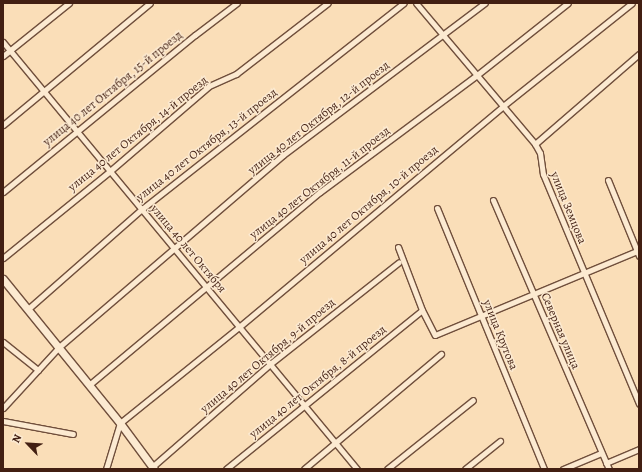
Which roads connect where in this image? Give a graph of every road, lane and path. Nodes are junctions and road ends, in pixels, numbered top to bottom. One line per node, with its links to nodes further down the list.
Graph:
1 (69, 3): 12 (street)
2 (150, 3): 16 (street)
3 (237, 3): 19 (street, улица 40 лет Октября, 15-й проезд)
4 (328, 3): 21 (street, улица 40 лет Октября, 14-й проезд)
5 (404, 3): 26 (street, улица 40 лет Октября, 13-й проезд)
6 (416, 3): 10 (street, улица Земцова)
7 (485, 3): 10 (street, улица 40 лет Октября, 12-й проезд)
8 (568, 3): 15 (street, улица 40 лет Октября, 11-й проезд)
9 (632, 3): 17 (street, улица 40 лет Октября, 10-й проезд)
10 (443, 36): 15 (street, улица Земцова); 28 (street, улица 40 лет Октября, 12-й проезд)
11 (3, 42): 12 (street, улица 40 лет Октября)
12 (10, 50): 14 (street); 16 (street, улица 40 лет Октября)
13 (639, 54): 20 (street)
14 (3, 56)
15 (477, 75): 17 (street, улица Земцова); 34 (street, улица 40 лет Октября, 11-й проезд)
16 (44, 91): 18 (street); 19 (street, улица 40 лет Октября)
17 (503, 106): 20 (street, улица Земцова); 39 (street, улица 40 лет Октября, 10-й проезд)
18 (3, 124)
19 (76, 132): 21 (street, улица 40 лет Октября); 23 (street, улица 40 лет Октября, 15-й проезд)
20 (535, 144): 32 (street, улица Земцова)
21 (110, 171): 26 (street, улица 40 лет Октября); 30 (street, улица 40 лет Октября, 14-й проезд)
22 (608, 180): 29 (street)
23 (3, 192)
24 (493, 200): 35 (street, Северная улица)
25 (437, 208): 38 (street, улица Крутова)
26 (142, 209): 28 (street, улица 40 лет Октября); 36 (street, улица 40 лет Октября, 13-й проезд)
27 (398, 247): 37 (street)
28 (174, 249): 34 (street, улица 40 лет Октября); 41 (street, улица 40 лет Октября, 12-й проезд)
29 (638, 252): 32 (street)
30 (3, 258)
31 (399, 262): 43 (street, улица 40 лет Октября, 9-й проезд)
32 (584, 274): 35 (street); 47 (street, улица Земцова)
33 (3, 279): 36 (street)
34 (206, 288): 39 (street, улица 40 лет Октября); 45 (street, улица 40 лет Октября, 11-й проезд)
35 (533, 294): 38 (street); 56 (street, Северная улица)
36 (28, 309): 41 (street)
37 (422, 310): 38 (street); 48 (street, улица 40 лет Октября, 8-й проезд)
38 (482, 316): 65 (street, улица Крутова)
39 (239, 327): 43 (street, улица 40 лет Октября); 51 (street, улица 40 лет Октября, 10-й проезд)
40 (3, 342): 44 (street)
41 (59, 347): 44 (street, улица 40 лет Октября, 12-й проезд); 45 (street)
42 (440, 354): 54 (street)
43 (270, 364): 48 (street, улица 40 лет Октября); 58 (street, улица 40 лет Октября, 9-й проезд)
44 (38, 370): 49 (street, улица 40 лет Октября, 12-й проезд)
45 (90, 384): 51 (street)
46 (473, 400): 63 (street)
47 (639, 404)
48 (305, 406): 54 (street, улица 40 лет Октября); 60 (street, улица 40 лет Октября, 8-й проезд)
49 (3, 408)
50 (3, 421): 52 (street)
51 (120, 422): 58 (street); 59 (street)
52 (73, 434)
53 (500, 441): 64 (street)
54 (334, 442): 61 (street); 62 (street, улица 40 лет Октября)
55 (639, 449): 57 (street)
56 (601, 453): 57 (street, Северная улица); 66 (street)
57 (606, 463): 67 (street, Северная улица)
58 (153, 468)
59 (106, 469)
60 (226, 469)
61 (304, 469)
62 (356, 469)
63 (387, 469)
64 (465, 469)
65 (544, 469)
66 (563, 469)
67 (609, 469)

